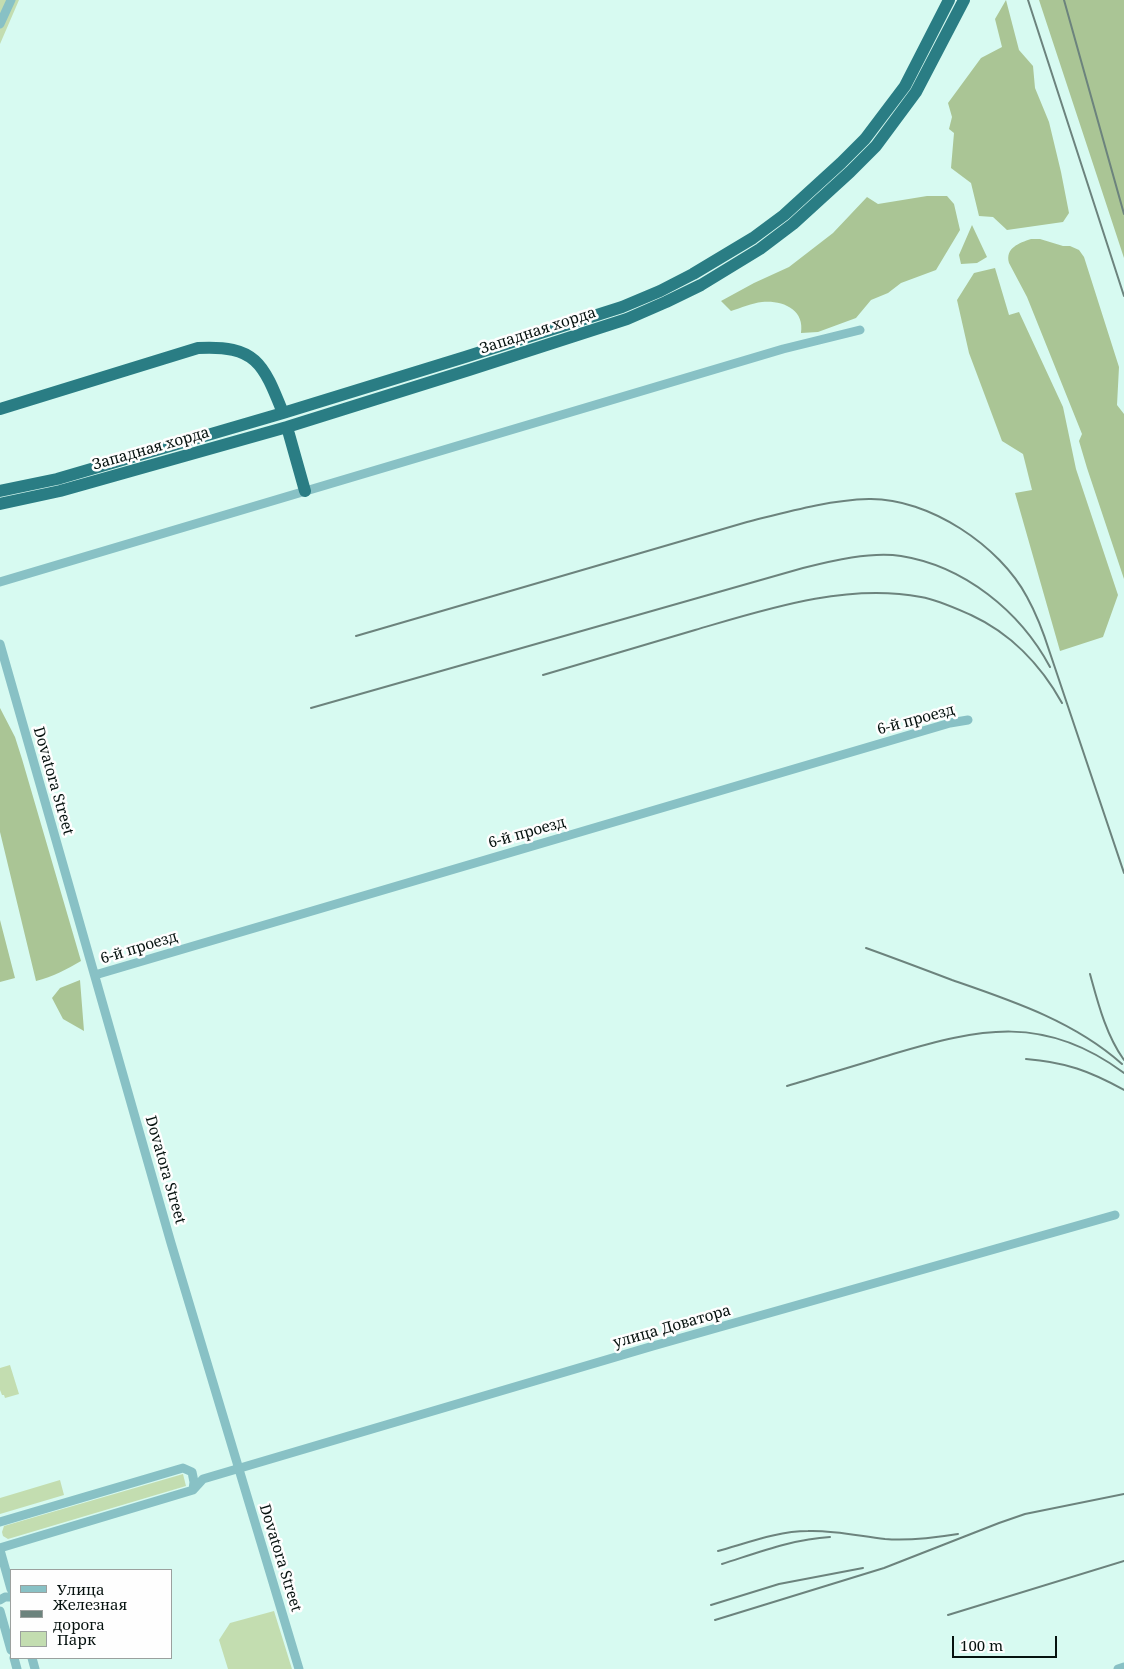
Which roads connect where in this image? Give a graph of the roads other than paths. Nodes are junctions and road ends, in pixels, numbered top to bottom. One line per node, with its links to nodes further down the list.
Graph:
1 (11, 0): 4 (street)
2 (949, 0): 7 (highway, Западная хорда)
3 (964, 0): 8 (highway, Западная хорда)
4 (0, 23)
5 (860, 330): 10 (street)
6 (0, 409): 7 (highway)
7 (283, 412): 9 (highway, Западная хорда)
8 (287, 427): 10 (highway); 11 (highway, Западная хорда)
9 (0, 491)
10 (305, 491): 12 (street)
11 (0, 504)
12 (0, 582)
13 (0, 644): 15 (street, Dovatora Street)
14 (0, 665): 15 (street, Dovatora Street)
15 (10, 677): 17 (street, Dovatora Street)
16 (968, 720): 17 (street, 6-й проезд)
17 (95, 975): 19 (street, Dovatora Street)
18 (1115, 1215): 19 (street, улица Доватора)
19 (239, 1470): 21 (street, улица Доватора); 29 (street, Dovatora Street)
20 (192, 1472): 21 (street); 22 (street); 23 (street)
21 (203, 1479): 22 (street)
22 (193, 1490): 24 (street)
23 (0, 1522)
24 (0, 1549): 25 (street)
25 (10, 1585)
26 (0, 1611): 27 (street)
27 (10, 1646)
28 (1124, 1667): 30 (street)
29 (299, 1669)
30 (1118, 1669)

